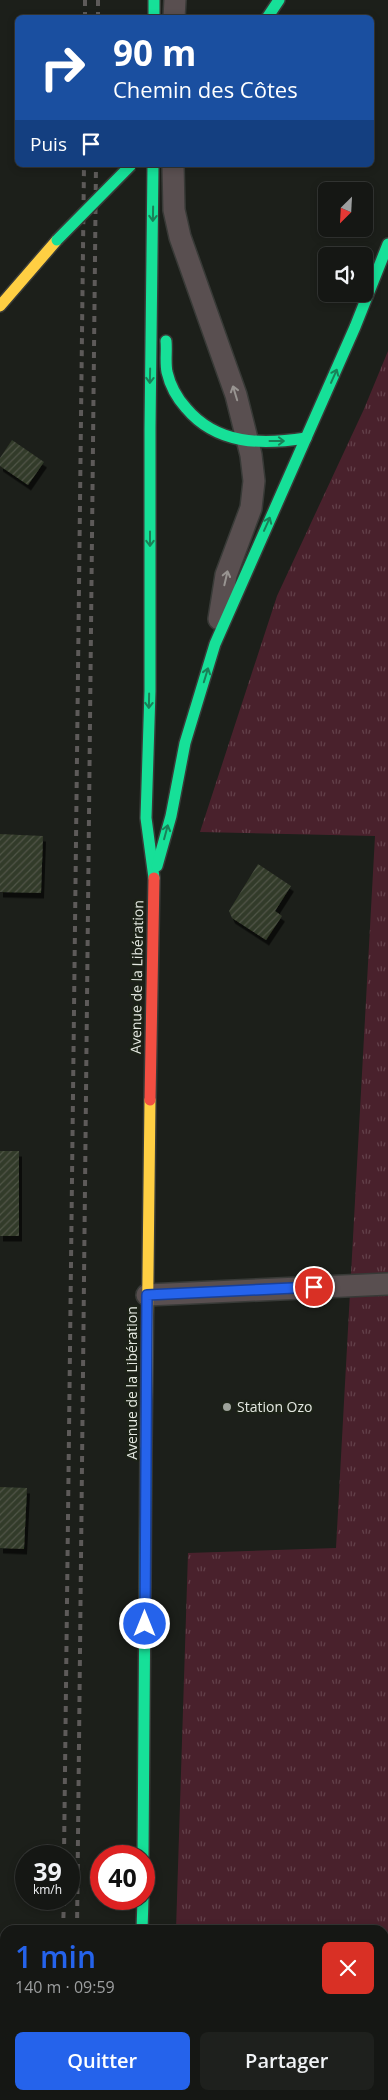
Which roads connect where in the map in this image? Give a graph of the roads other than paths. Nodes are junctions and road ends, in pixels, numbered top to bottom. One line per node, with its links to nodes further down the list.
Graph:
1 (154, 0): 4 (street)
2 (175, 0): 5 (street)
3 (279, 0): 6 (street)
4 (154, 15)
5 (174, 15)
6 (269, 15)
7 (129, 167): 12 (street, bridge)
8 (153, 167): 11 (street, one-way to 11)
9 (173, 167): 16 (street, one-way to 9)
10 (388, 244): 15 (street, one-way to 10)
11 (152, 266): 13 (street); 18 (street, one-way to 18)
12 (0, 306)
13 (162, 312)
14 (166, 330): 16 (street)
15 (306, 438): 16 (street, one-way to 15); 17 (street, one-way to 15)
16 (248, 440): 17 (street, one-way to 16)
17 (216, 644): 18 (street, one-way to 17)
18 (154, 879): 20 (street, Avenue de la Libération)
19 (388, 1284): 20 (street)
20 (147, 1295): 21 (street, Avenue de la Libération)
21 (143, 1845)
22 (143, 1910): 23 (street)
23 (142, 1925)

